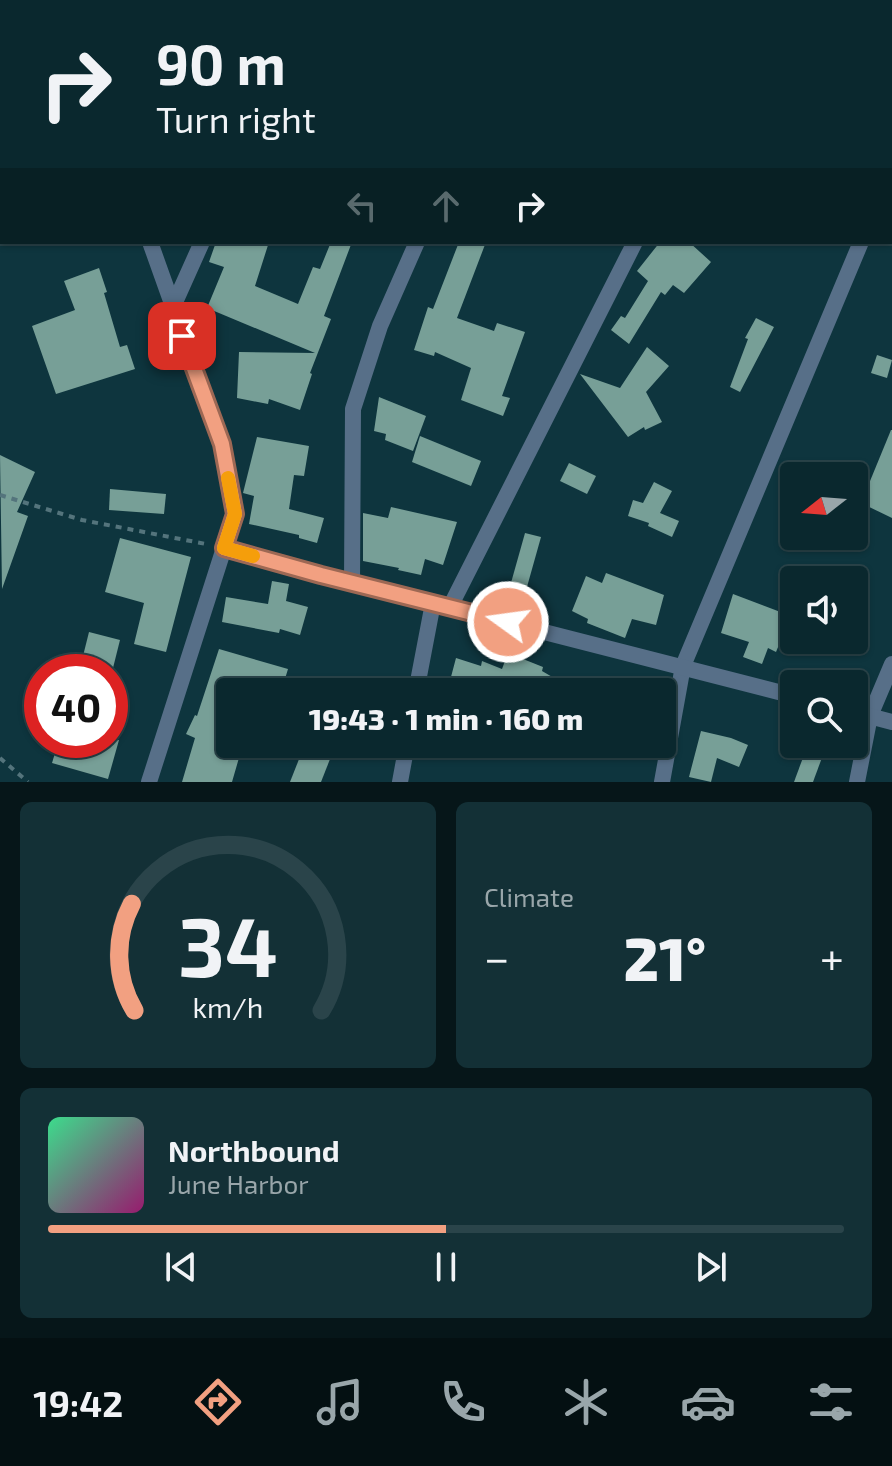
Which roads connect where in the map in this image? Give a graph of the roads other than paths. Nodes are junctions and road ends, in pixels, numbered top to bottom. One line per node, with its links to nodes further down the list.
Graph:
1 (151, 244): 6 (street)
2 (201, 244): 6 (street)
3 (416, 244): 8 (street)
4 (634, 244): 9 (street)
5 (860, 244): 11 (street)
6 (172, 309): 7 (street)
7 (224, 548): 8 (street); 19 (street)
8 (352, 583): 9 (street)
9 (441, 605): 11 (street); 12 (street)
10 (892, 664): 14 (street)
11 (683, 666): 13 (street); 21 (street)
12 (420, 678)
13 (780, 692)
14 (868, 704)
15 (868, 716): 16 (street)
16 (892, 722)
17 (404, 758): 20 (street)
18 (859, 758): 22 (street)
19 (149, 782)
20 (400, 782)
21 (662, 782)
22 (857, 782)

